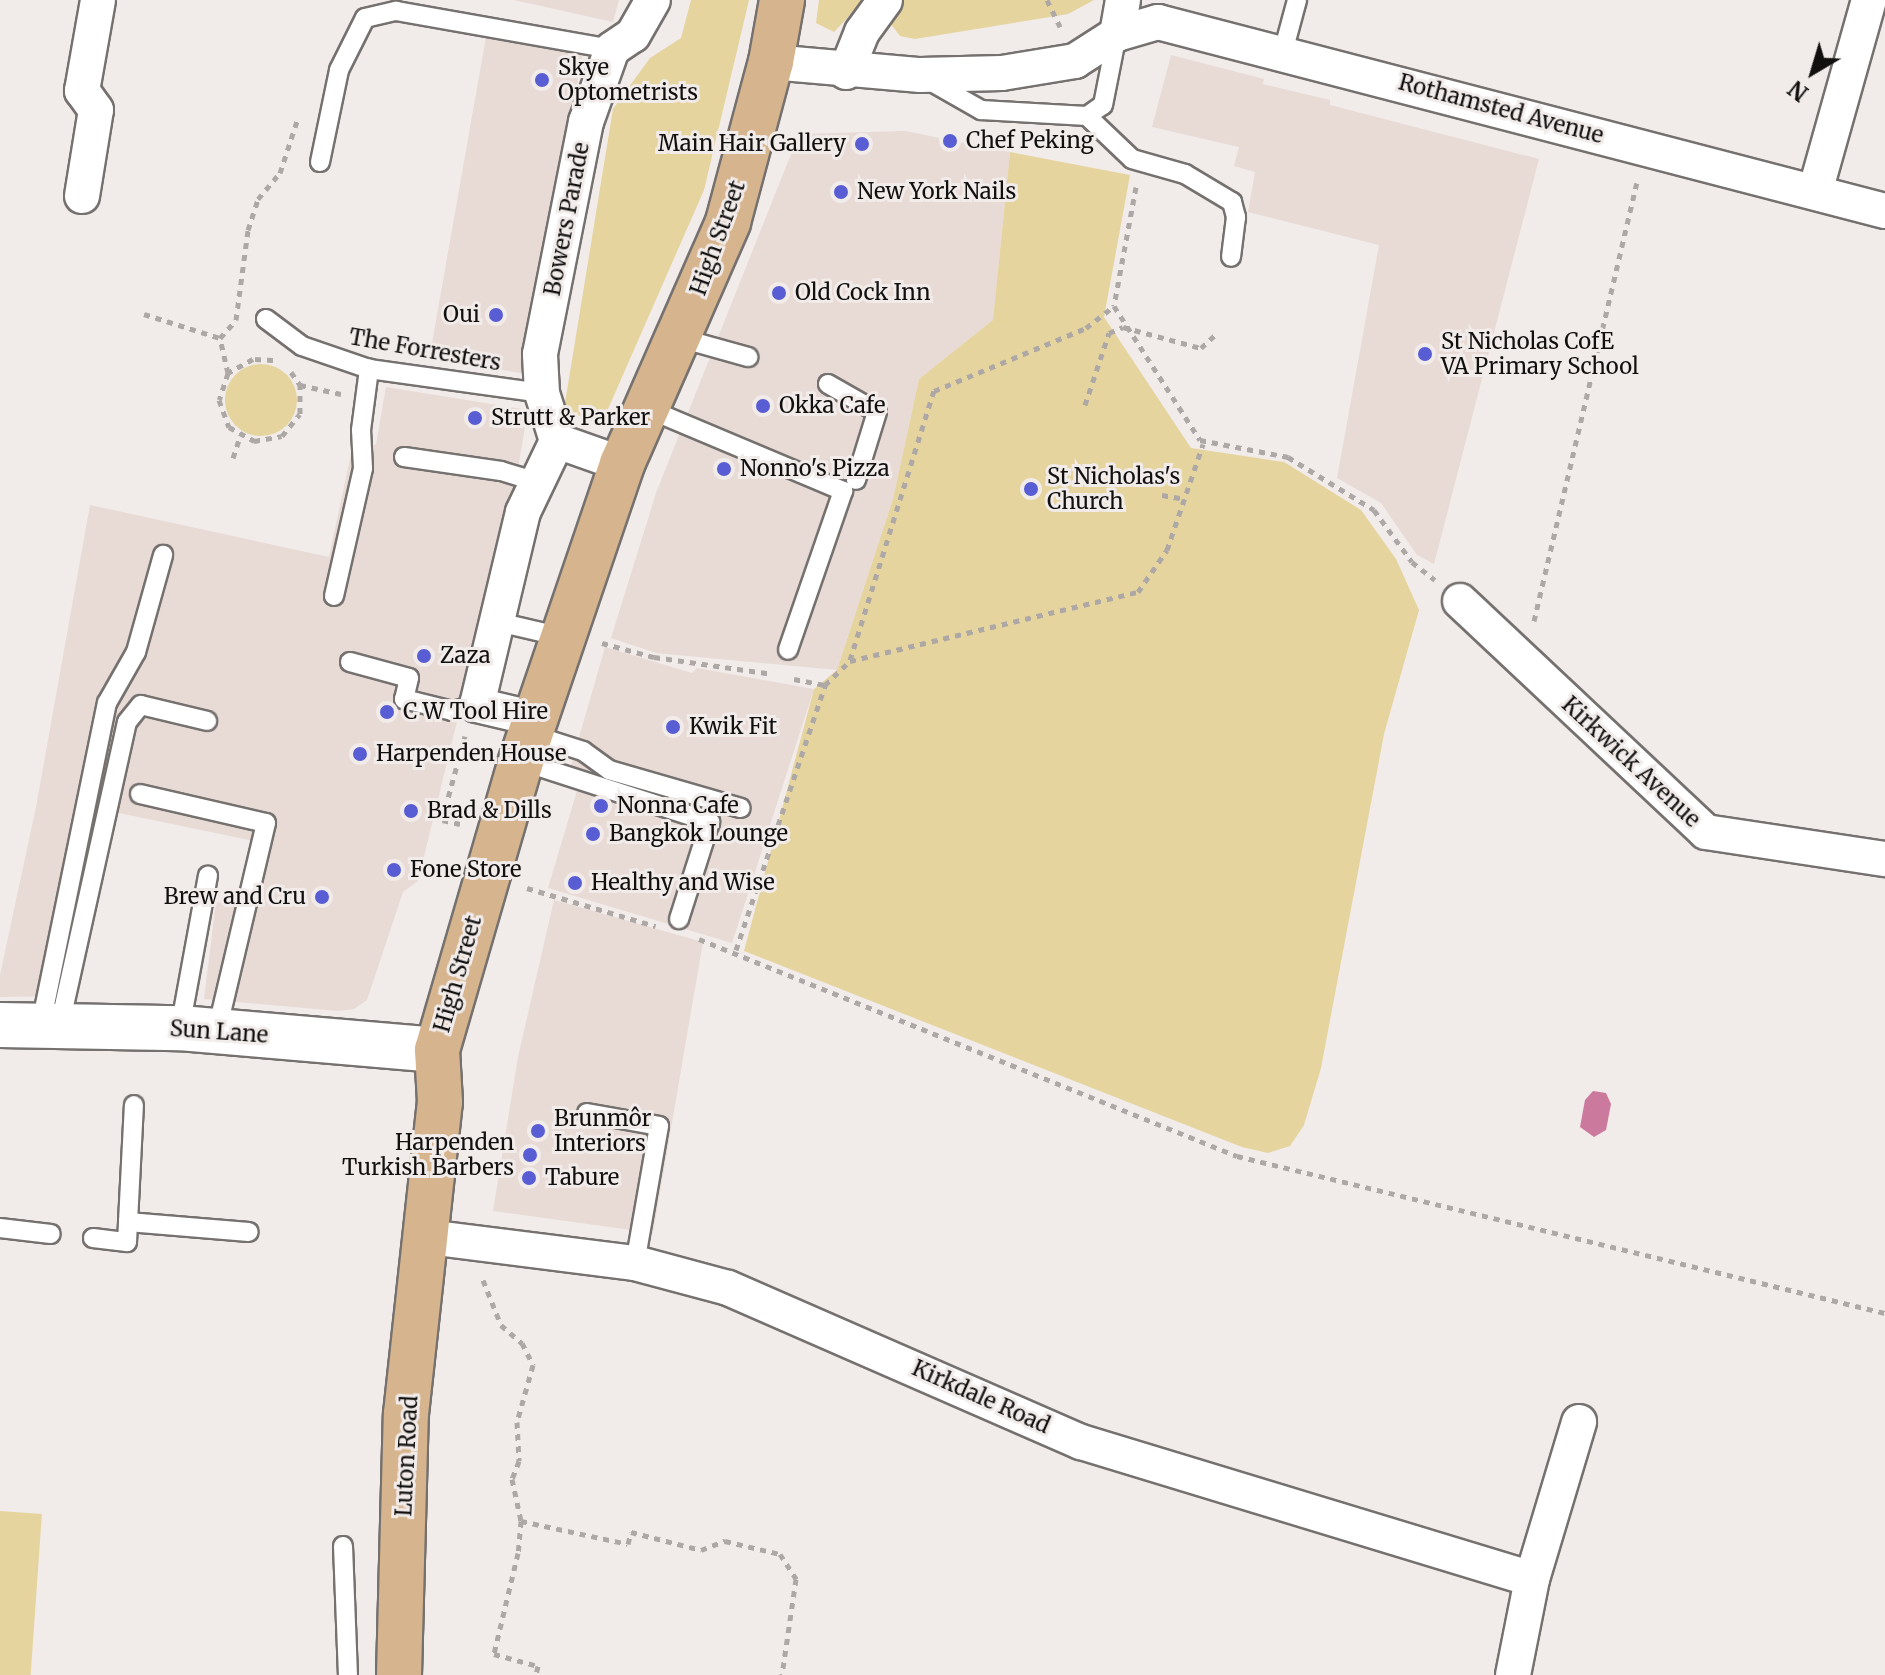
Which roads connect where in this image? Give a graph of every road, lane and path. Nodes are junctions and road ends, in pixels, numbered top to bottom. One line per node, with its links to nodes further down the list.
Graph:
1 (98, 0): 20 (street)
2 (653, 0): 9 (street)
3 (782, 0): 11 (main road, High Street)
4 (885, 0): 12 (street)
5 (1123, 0): 8 (street)
6 (1297, 0): 10 (lane)
7 (1869, 0): 19 (street)
8 (1117, 34): 10 (street, Rothamsted Avenue); 13 (street, Rothamsted Avenue); 15 (lane)
9 (612, 49): 14 (lane); 35 (street, Bowers Parade)
10 (1283, 52): 16 (street, Rothamsted Avenue)
11 (771, 62): 12 (street, Rothamsted Avenue); 29 (main road, High Street)
12 (846, 72): 13 (street, Rothamsted Avenue)
13 (920, 75): 15 (lane)
14 (332, 106): 18 (lane); 28 (path)
15 (1087, 116): 17 (lane)
16 (1645, 147): 19 (street, Rothamsted Avenue); 57 (path)
17 (1132, 159): 22 (lane); 23 (path)
18 (320, 162)
19 (1815, 192): 21 (street, Rothamsted Avenue)
20 (82, 196)
21 (1885, 211)
22 (1231, 257)
23 (1114, 306): 26 (path); 55 (path)
24 (144, 314): 28 (path)
25 (266, 319): 31 (lane, The Forresters)
26 (1123, 327): 27 (path); 37 (path); 41 (path)
27 (1218, 332)
28 (220, 338): 32 (path)
29 (680, 338): 30 (lane); 38 (main road, High Street)
30 (748, 357)
31 (369, 369): 35 (lane, The Forresters); 36 (lane)
32 (228, 373): 34 (path); 39 (path)
33 (828, 384): 45 (lane)
34 (300, 385): 36 (path); 39 (path)
35 (542, 393): 40 (street)
36 (365, 399): 50 (lane)
37 (1085, 405)
38 (646, 408): 44 (main road, High Street); 54 (lane)
39 (240, 436): 43 (path)
40 (557, 441): 44 (street); 46 (street)
41 (1203, 444): 48 (path); 51 (path)
42 (404, 457): 46 (lane)
43 (233, 458)
44 (622, 464): 53 (main road, High Street)
45 (856, 480)
46 (534, 481): 52 (street)
47 (1162, 495): 48 (path)
48 (1184, 499): 55 (path)
49 (163, 555): 71 (lane)
50 (334, 596)
51 (1460, 601): 57 (street, Kirkwick Avenue)
52 (494, 621): 53 (lane); 59 (street)
53 (562, 637): 58 (path); 61 (main road, High Street)
54 (788, 650)
55 (850, 661): 58 (path)
56 (350, 662): 59 (lane)
57 (1524, 663): 65 (street, Kirkwick Avenue)
58 (825, 685): 70 (path)
59 (477, 705): 61 (street); 64 (path)
60 (207, 721): 71 (lane)
61 (529, 738): 63 (lane); 64 (main road, High Street); 68 (lane)
62 (140, 794): 72 (lane)
63 (741, 808)
64 (499, 834): 66 (main road, High Street)
65 (1885, 859)
66 (486, 875): 68 (path); 73 (main road, High Street)
67 (208, 876): 72 (lane)
68 (671, 923)
69 (692, 937): 70 (path)
70 (736, 950): 83 (path)
71 (34, 1025): 72 (street, Sun Lane)
72 (198, 1029): 73 (street, Sun Lane)
73 (437, 1050): 81 (main road, High Street)
74 (134, 1105): 76 (lane)
75 (587, 1113): 82 (lane)
76 (128, 1222): 78 (lane); 80 (lane)
77 (0, 1228): 79 (lane)
78 (249, 1232)
79 (51, 1234)
80 (93, 1238)
81 (448, 1239): 82 (street, Kirkdale Road); 85 (path); 89 (main road, Luton Road)
82 (635, 1263): 87 (street, Kirkdale Road)
83 (1885, 1313)
84 (1579, 1422): 87 (street)
85 (521, 1521): 90 (path); 91 (path)
86 (343, 1546): 88 (lane)
87 (1532, 1579): 92 (street)
88 (348, 1675)
89 (399, 1675)
90 (536, 1675)
91 (782, 1675)
92 (1513, 1675)

